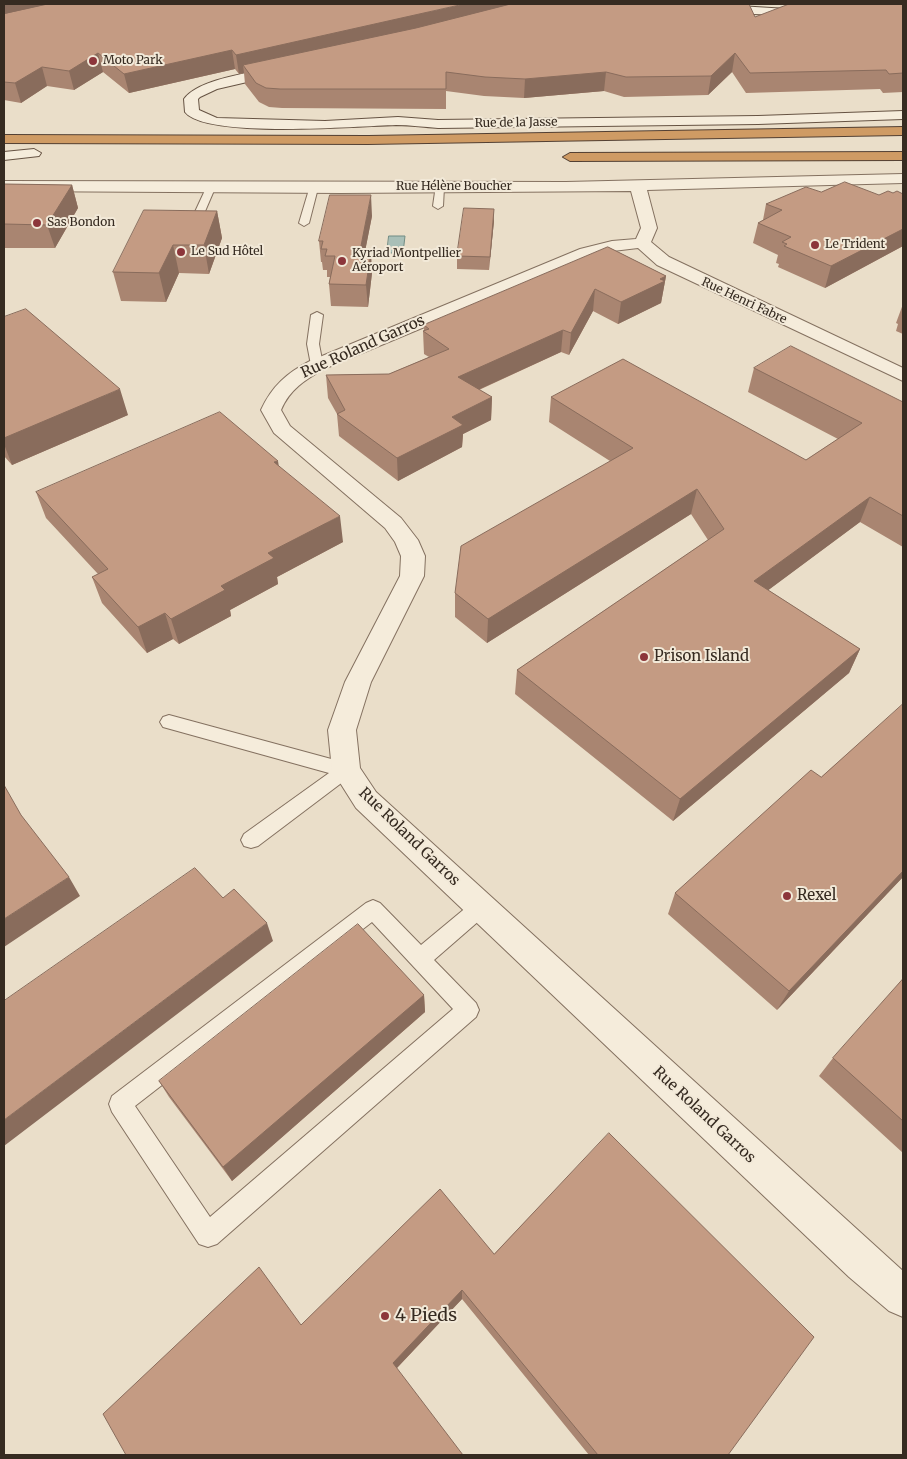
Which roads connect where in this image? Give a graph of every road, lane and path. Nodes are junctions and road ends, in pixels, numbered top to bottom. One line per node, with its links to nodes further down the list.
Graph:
1 (711, 4): 2 (street)
2 (817, 13)
3 (295, 67): 4 (street, Rue de la Jasse)
4 (903, 115)
5 (903, 131): 7 (highway)
6 (4, 139): 7 (highway)
7 (31, 146): 8 (street); 9 (highway)
8 (4, 154)
9 (326, 155)
10 (903, 156): 11 (highway)
11 (554, 157)
12 (903, 178): 15 (street, Rue Hélène Boucher)
13 (4, 186): 16 (street, Rue Hélène Boucher)
14 (439, 187): 15 (street, Rue Hélène Boucher); 17 (street, Rue Hélène Boucher); 18 (lane)
15 (638, 187): 21 (street)
16 (210, 188): 17 (street, Rue Hélène Boucher); 19 (lane)
17 (313, 188): 20 (lane)
18 (438, 206)
19 (199, 214)
20 (304, 223)
21 (642, 243): 23 (street, Rue Roland Garros); 24 (street, Rue Henri Fabre)
22 (317, 314): 23 (lane)
23 (316, 365): 26 (street, Rue Roland Garros)
24 (903, 376)
25 (170, 722): 26 (lane)
26 (346, 770): 27 (lane); 28 (street, Rue Roland Garros)
27 (250, 840)
28 (481, 907): 29 (lane); 30 (street, Rue Roland Garros)
29 (420, 959): 29 (lane)
30 (903, 1297)

